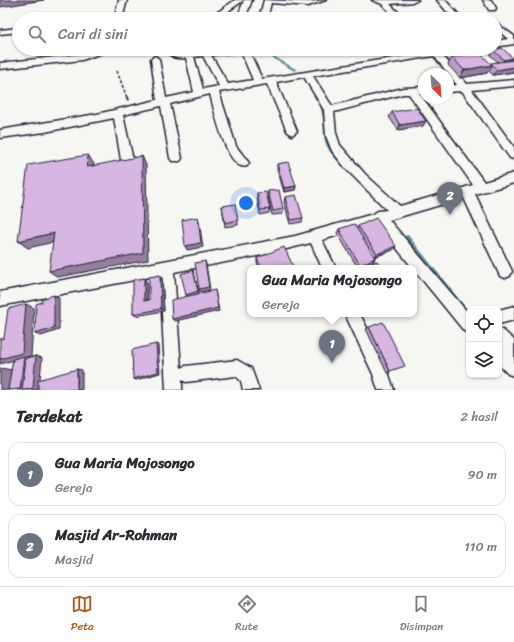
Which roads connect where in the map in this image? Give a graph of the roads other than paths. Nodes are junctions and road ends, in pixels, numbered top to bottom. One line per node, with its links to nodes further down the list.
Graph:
1 (123, 0): 12 (street)
2 (240, 0): 13 (street)
3 (248, 0): 14 (street)
4 (268, 0): 9 (street); 15 (street)
5 (322, 0): 9 (street)
6 (414, 0): 10 (street)
7 (441, 0): 17 (street)
8 (488, 0): 11 (street)
9 (284, 1)
10 (380, 1): 16 (street)
11 (492, 8)
12 (120, 12)
13 (222, 12)
14 (244, 12)
15 (265, 12)
16 (393, 12)
17 (452, 12)
18 (502, 30): 21 (street)
19 (12, 31): 20 (street)
20 (0, 32)
21 (514, 40): 22 (street)
22 (502, 43)
23 (86, 56): 30 (street)
24 (208, 56): 35 (street)
25 (246, 56): 33 (street)
26 (412, 56): 31 (street)
27 (438, 56): 36 (street)
28 (190, 58): 41 (street)
29 (155, 59): 42 (street)
30 (0, 66)
31 (307, 74): 32 (street); 43 (street)
32 (270, 81): 33 (street); 45 (street)
33 (259, 82): 35 (street)
34 (514, 83): 36 (street)
35 (225, 88): 38 (street)
36 (465, 88): 37 (street); 47 (street)
37 (454, 89)
38 (214, 90): 41 (street); 50 (street)
39 (411, 90): 40 (street); 43 (street); 52 (street)
40 (418, 90)
41 (199, 94): 42 (street)
42 (164, 102): 44 (street); 48 (street)
43 (329, 110): 54 (street)
44 (118, 113): 46 (street); 49 (street)
45 (292, 131)
46 (0, 134)
47 (514, 155)
48 (176, 158)
49 (127, 160)
50 (243, 163)
51 (514, 178): 52 (street)
52 (481, 187): 53 (street)
53 (467, 191): 54 (street); 59 (street)
54 (397, 211): 55 (street)
55 (378, 216): 56 (street); 64 (street)
56 (314, 236): 57 (street); 58 (street)
57 (328, 265)
58 (167, 268): 60 (street); 70 (street)
59 (505, 271)
60 (0, 299)
61 (514, 313): 62 (street)
62 (502, 315)
63 (353, 317): 72 (street)
64 (466, 323)
65 (502, 339): 66 (street)
66 (514, 351)
67 (502, 357): 68 (street)
68 (514, 368)
69 (186, 374): 71 (street)
70 (174, 390)
71 (251, 390)
72 (386, 390)

